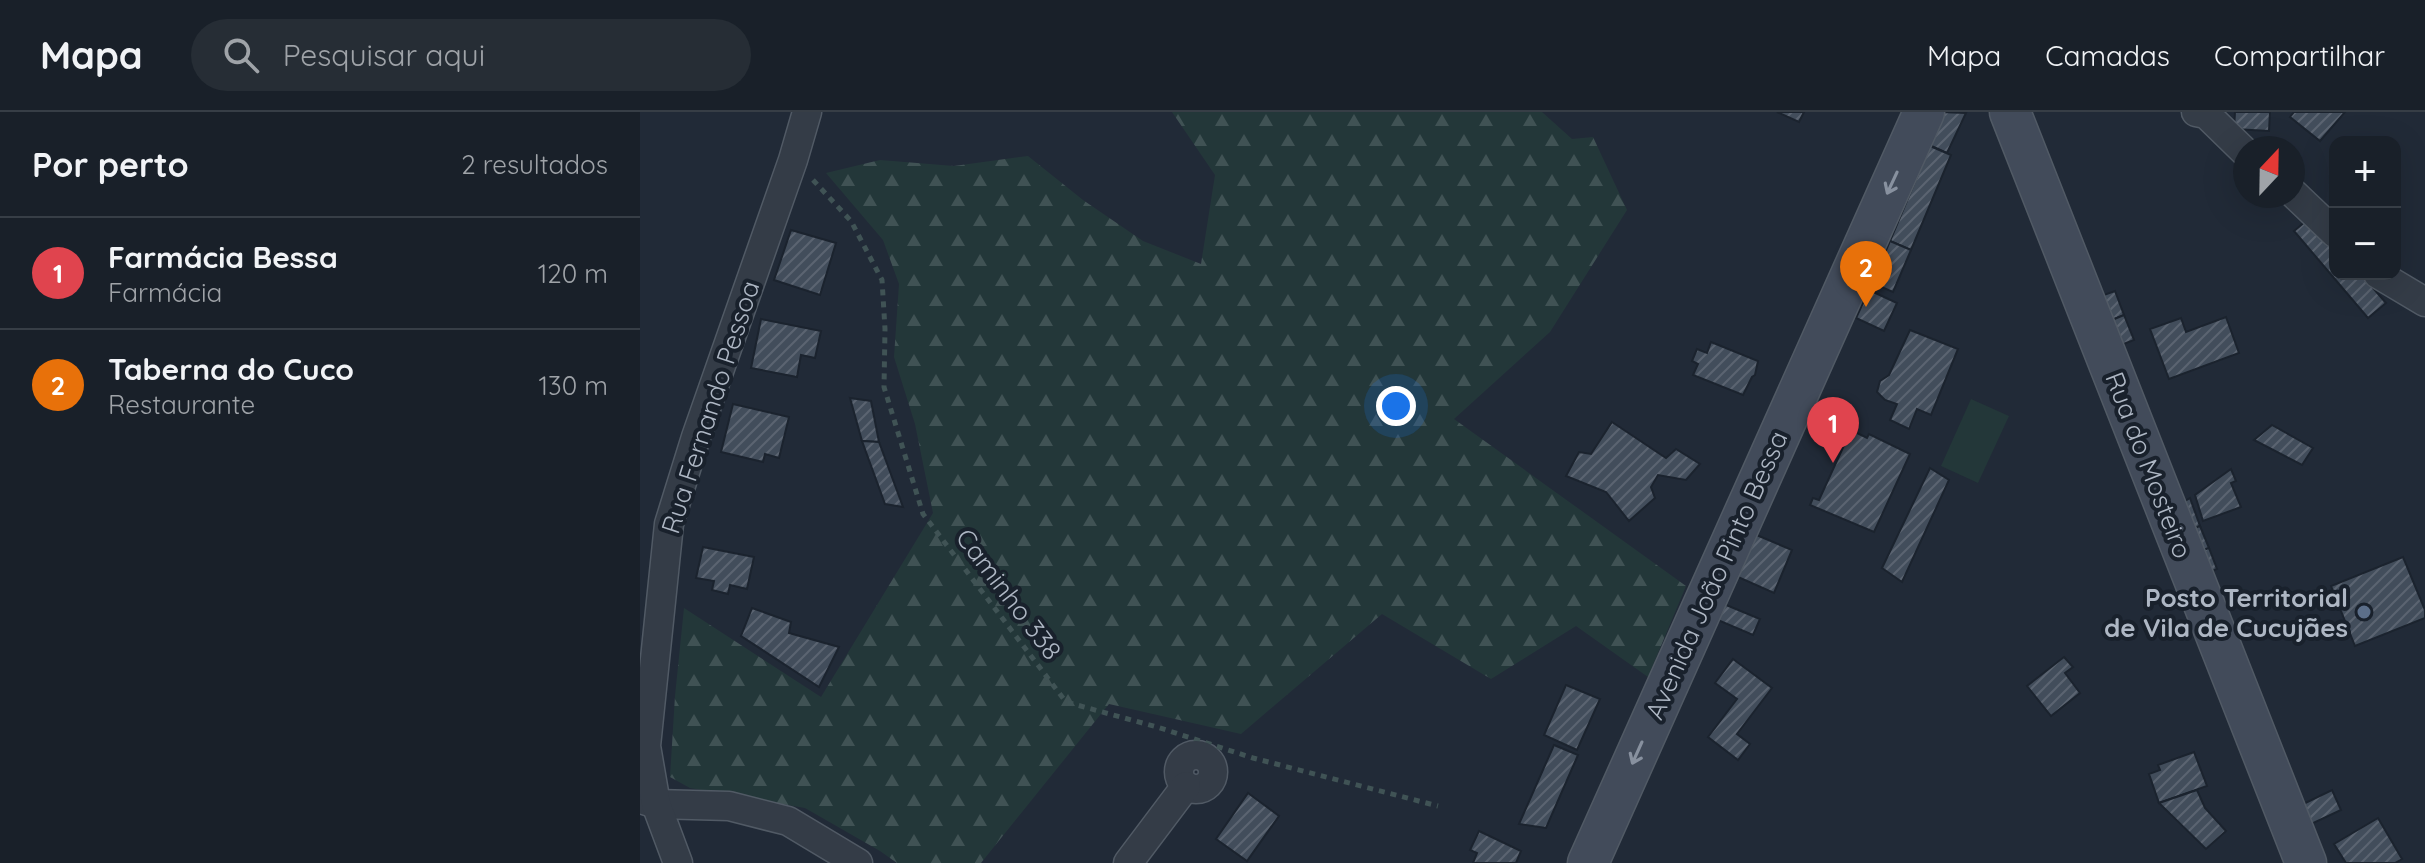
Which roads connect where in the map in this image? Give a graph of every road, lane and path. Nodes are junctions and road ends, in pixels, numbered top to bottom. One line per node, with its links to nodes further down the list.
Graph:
1 (807, 112): 6 (street, Rua Fernando Pessoa)
2 (1924, 112): 17 (main road, Avenida João Pinto Bessa, one-way to 17)
3 (2010, 112): 18 (main road, Rua do Mosteiro)
4 (2203, 113): 5 (street)
5 (2233, 141)
6 (793, 160): 12 (street, Rua Fernando Pessoa); 13 (path, Caminho 338)
7 (2305, 204): 8 (street)
8 (2329, 227)
9 (2388, 280): 10 (street)
10 (2425, 302)
11 (1186, 786): 16 (street)
12 (648, 802): 14 (street, Rua Fernando Pessoa); 15 (street)
13 (1438, 806)
14 (678, 863)
15 (858, 863)
16 (1128, 863)
17 (1588, 863)
18 (2306, 863)

